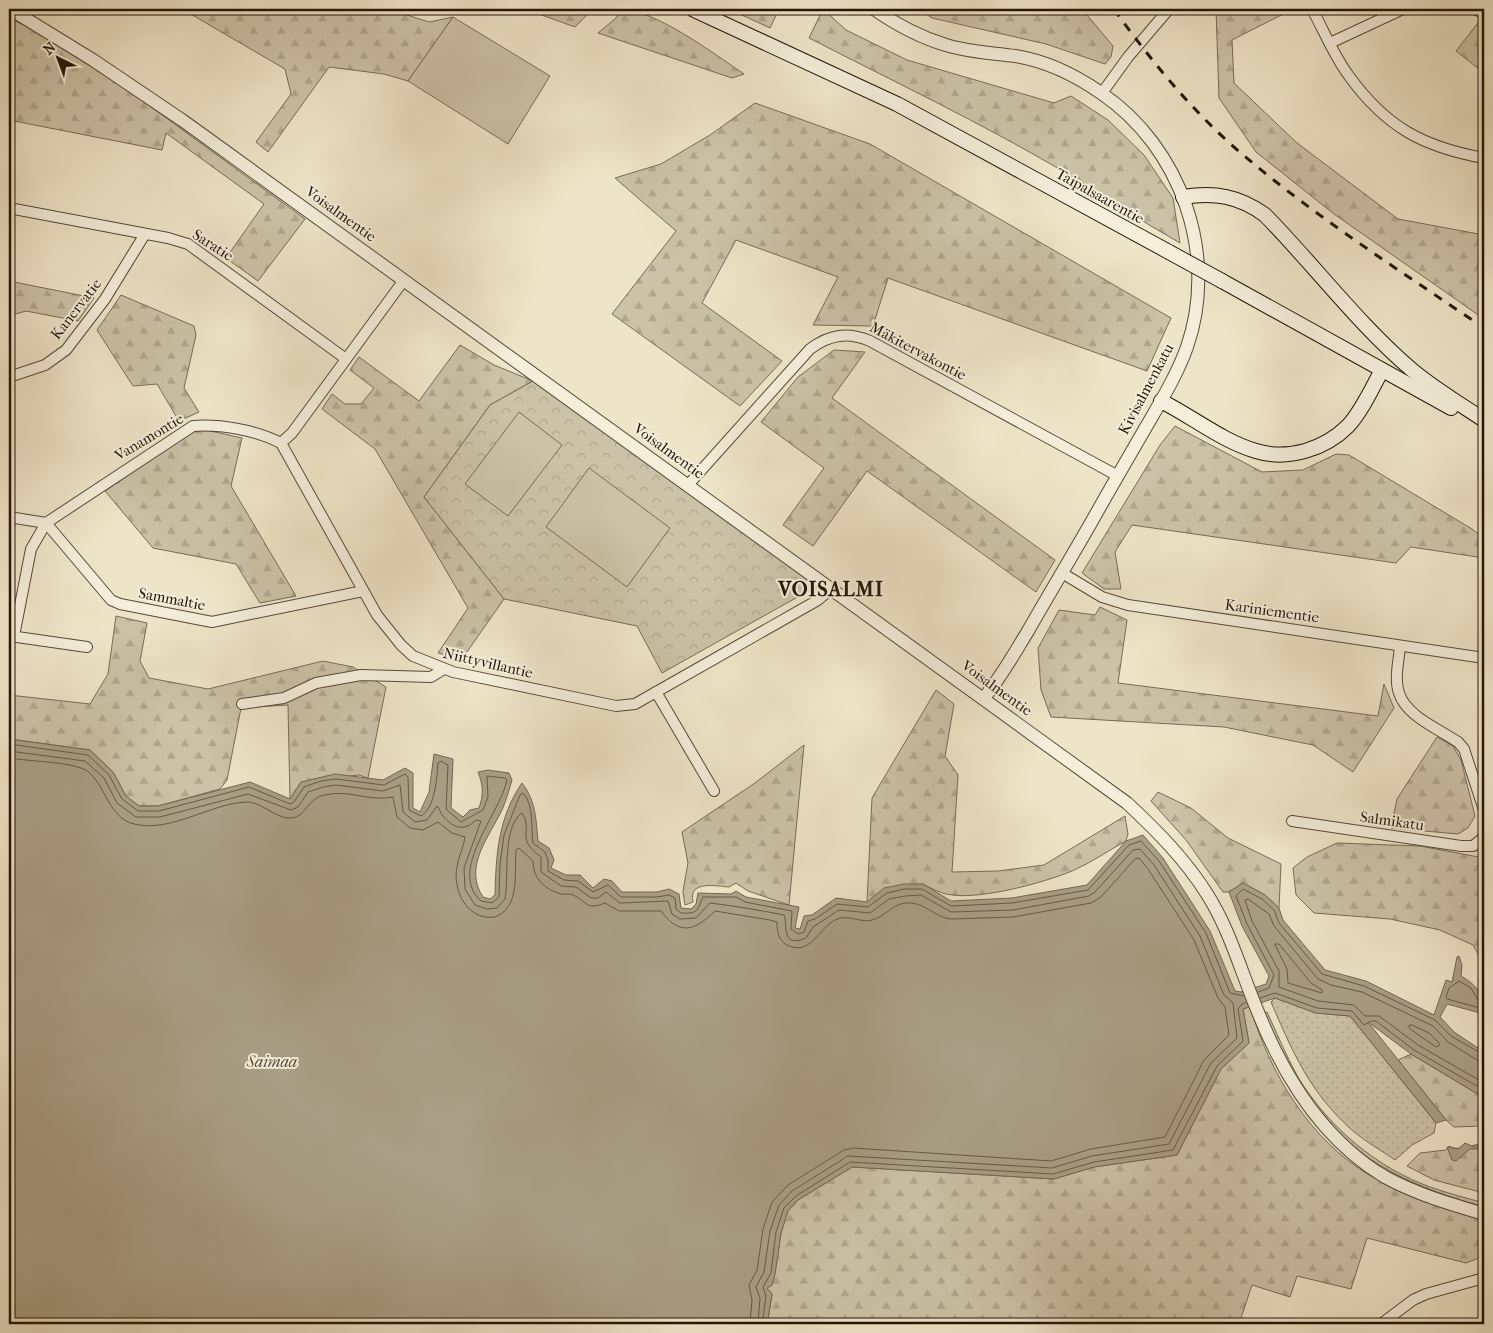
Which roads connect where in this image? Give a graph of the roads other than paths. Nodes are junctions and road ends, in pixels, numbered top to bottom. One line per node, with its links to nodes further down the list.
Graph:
1 (10, 9): 13 (street, Voisalmentie)
2 (692, 9): 15 (main road, Taipalsaarentie, bridge)
3 (874, 9): 8 (street, Kivisalmenkatu)
4 (1169, 9): 8 (street)
5 (1312, 9): 7 (street)
6 (1403, 9): 7 (street)
7 (1330, 43): 9 (street)
8 (1102, 93): 10 (street, Kivisalmenkatu)
9 (1484, 158)
10 (1183, 197): 17 (street, Kivisalmenkatu); 18 (main road)
11 (9, 208): 12 (street, Saratie)
12 (145, 234): 14 (street, Saratie); 16 (street, Kanervatie)
13 (404, 280): 14 (street); 22 (street, Voisalmentie)
14 (346, 359): 20 (street)
15 (1382, 370): 17 (main road); 19 (main road, Taipalsaarentie)
16 (9, 377)
17 (1161, 401): 21 (street, Kivisalmenkatu)
18 (1484, 420)
19 (1484, 427)
20 (281, 443): 24 (street, Vanamontie); 27 (street, Niittyvillantie)
21 (1118, 476): 22 (street, Mäkitervakontie); 25 (street, Kivisalmenkatu)
22 (688, 485): 26 (street, Voisalmentie)
23 (9, 517): 24 (street)
24 (46, 523): 27 (street, Sammaltie); 28 (street)
25 (1062, 573): 29 (street, Kariniementie); 34 (street, Kivisalmenkatu)
26 (831, 589): 33 (street, Niittyvillantie); 34 (street, Voisalmentie)
27 (363, 591): 32 (street, Niittyvillantie)
28 (12, 636): 30 (street)
29 (1400, 646): 31 (street, Kariniementie); 37 (street)
30 (87, 647)
31 (1484, 658)
32 (444, 669): 33 (street, Niittyvillantie); 35 (street)
33 (656, 692): 36 (street)
34 (984, 698): 40 (street, Voisalmentie)
35 (242, 704)
36 (714, 791)
37 (1484, 810)
38 (1292, 821): 39 (street, Salmikatu)
39 (1484, 837)
40 (1484, 1214)
41 (1484, 1278): 42 (street)
42 (1382, 1324)

